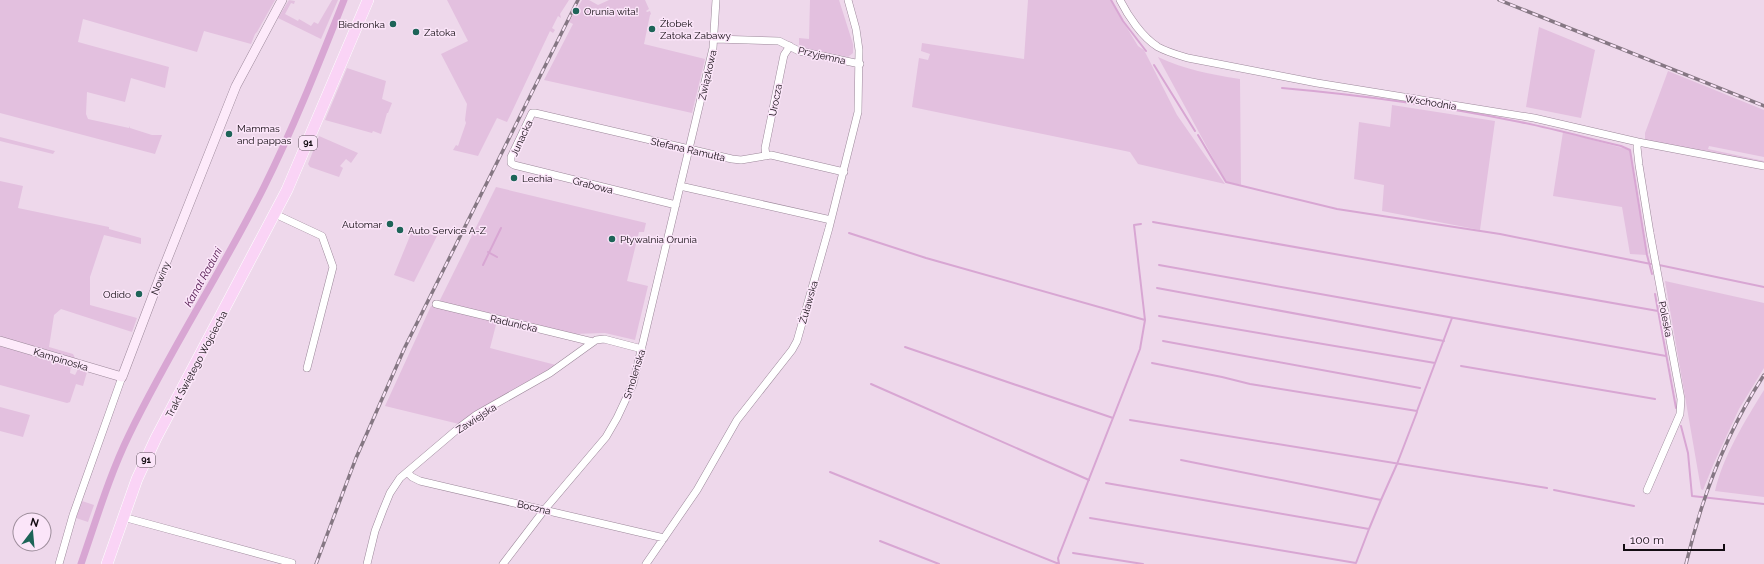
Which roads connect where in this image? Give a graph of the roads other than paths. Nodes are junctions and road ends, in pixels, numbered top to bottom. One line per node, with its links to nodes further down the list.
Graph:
1 (282, 0): 25 (street, Nowiny)
2 (368, 0): 18 (main road, Trakt Świętego Wojciecha / 91)
3 (716, 0): 6 (street, Związkowa)
4 (848, 0): 8 (street, Żuławska)
5 (1120, 0): 10 (street, Wschodnia)
6 (715, 38): 7 (street, Przyjemna); 11 (street, Związkowa)
7 (790, 46): 8 (street, Przyjemna); 12 (street, Urocza)
8 (860, 64): 15 (street, Żuławska)
9 (532, 113): 11 (street, Stefana Ramułta); 13 (street, Junacka)
10 (1638, 142): 14 (street, Wschodnia); 27 (street, Poleska)
11 (690, 149): 12 (street, Stefana Ramułta); 16 (street, Smoleńska)
12 (766, 156): 15 (street, Stefana Ramułta)
13 (511, 163): 17 (street, Grabowa)
14 (1764, 166)
15 (844, 172): 19 (street, Żuławska)
16 (680, 186): 17 (street, Smoleńska); 19 (street)
17 (676, 205): 23 (street, Smoleńska)
18 (275, 214): 24 (street); 29 (main road, Trakt Świętego Wojciecha / 91)
19 (831, 220): 30 (street, Żuławska)
20 (436, 304): 22 (street, Radunicka)
21 (0, 341): 25 (street, Kampinoska)
22 (593, 342): 23 (street); 26 (street, Zawiejska)
23 (642, 349): 28 (street, Smoleńska)
24 (307, 368)
25 (122, 377): 32 (street, Nowiny)
26 (407, 472): 28 (street, Boczna); 34 (street, Zawiejska)
27 (1647, 490)
28 (545, 510): 30 (street, Boczna); 35 (street, Smoleńska)
29 (123, 516): 31 (street); 33 (main road, Trakt Świętego Wojciecha / 91)
30 (664, 538): 36 (street, Żuławska)
31 (292, 562)
32 (59, 564)
33 (107, 564)
34 (367, 564)
35 (503, 564)
36 (646, 564)

